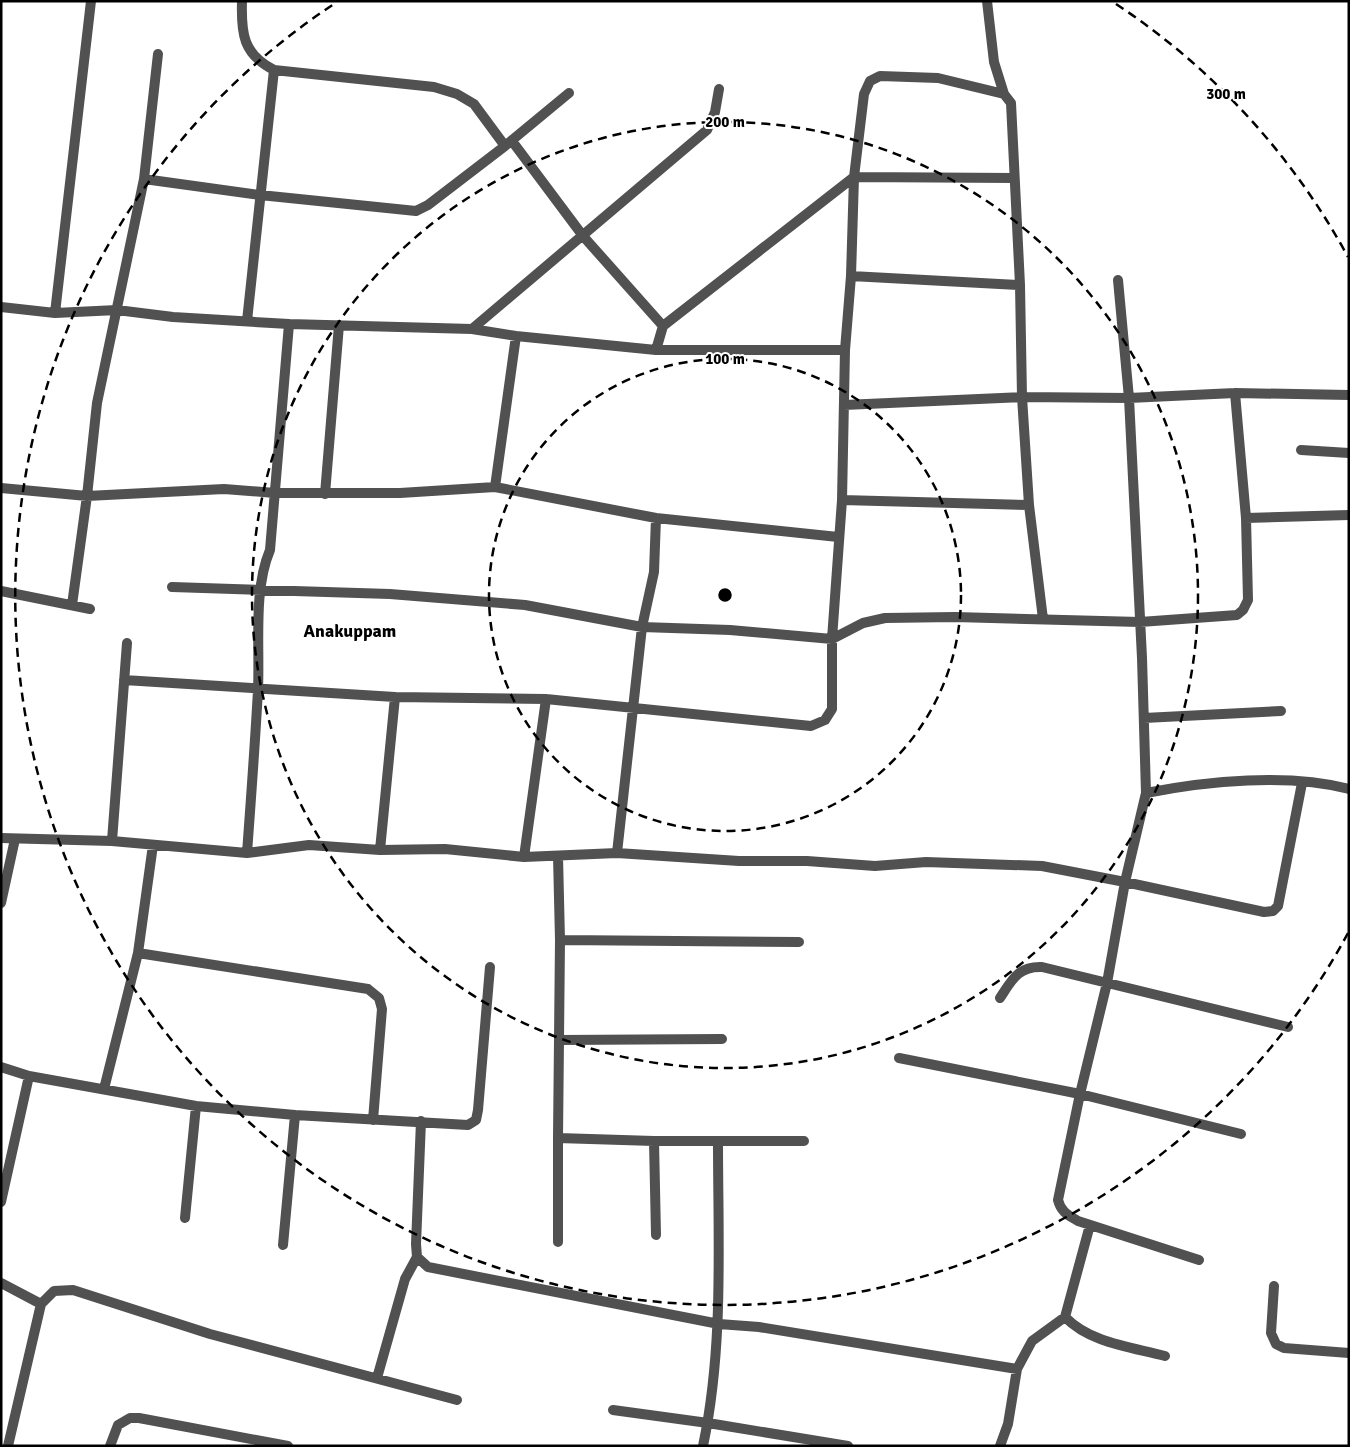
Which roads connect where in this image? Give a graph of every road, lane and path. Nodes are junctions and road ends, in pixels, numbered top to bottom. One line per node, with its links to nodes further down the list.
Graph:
1 (91, 1): 20 (street)
2 (242, 1): 5 (street)
3 (987, 1): 8 (street)
4 (158, 54): 12 (street)
5 (274, 70): 9 (street); 13 (street)
6 (719, 89): 14 (street)
7 (569, 93): 9 (street)
8 (1004, 94): 10 (street); 11 (street)
9 (508, 144): 13 (street); 14 (street)
10 (854, 177): 11 (street); 15 (street); 24 (street)
11 (1014, 178): 17 (street)
12 (144, 179): 13 (street); 19 (street)
13 (260, 196): 21 (street)
14 (583, 236): 24 (street); 25 (street)
15 (851, 276): 17 (street); 28 (street)
16 (1118, 280): 32 (street)
17 (1020, 285): 31 (street)
18 (1, 307): 20 (street)
19 (118, 310): 20 (street); 21 (street); 40 (street)
20 (56, 312)
21 (247, 322): 22 (street)
22 (288, 324): 23 (street); 38 (street)
23 (339, 324): 25 (street); 39 (street)
24 (663, 326): 27 (street)
25 (472, 329): 26 (street)
26 (516, 336): 27 (street); 36 (street)
27 (656, 350): 28 (street)
28 (845, 350): 33 (street)
29 (1234, 393): 30 (street); 32 (street); 45 (street)
30 (1349, 396)
31 (1022, 397): 32 (street); 33 (street); 42 (street)
32 (1129, 398): 53 (street)
33 (844, 405): 41 (street)
34 (1301, 450): 35 (street)
35 (1349, 453)
36 (495, 487): 39 (street); 44 (street)
37 (1, 488): 40 (street)
38 (275, 493): 39 (street); 40 (street); 49 (street)
39 (325, 494)
40 (88, 496): 50 (street)
41 (842, 500): 42 (street); 46 (street)
42 (1029, 505): 52 (street)
43 (1349, 515): 45 (street)
44 (656, 518): 46 (street); 54 (street)
45 (1246, 518): 53 (street)
46 (838, 537): 55 (street)
47 (172, 587): 49 (street)
48 (1, 591): 50 (street)
49 (260, 591): 54 (street); 58 (street)
50 (72, 605): 51 (street)
51 (90, 609)
52 (1043, 619): 53 (street); 55 (street)
53 (1140, 622): 63 (street)
54 (642, 627): 55 (street); 61 (street)
55 (832, 638): 61 (street)
56 (127, 643): 57 (street)
57 (124, 680): 58 (street); 69 (street)
58 (258, 689): 59 (street); 72 (street)
59 (395, 697): 60 (street); 71 (street)
60 (546, 700): 61 (street); 75 (street)
61 (634, 709): 73 (street)
62 (1281, 711): 63 (street)
63 (1144, 718): 66 (street)
64 (1302, 783): 65 (street); 66 (street); 76 (street)
65 (1349, 789)
66 (1146, 792): 76 (street)
67 (1, 838): 68 (street)
68 (15, 839): 69 (street); 77 (street)
69 (112, 841): 70 (street)
70 (153, 845): 72 (street); 80 (street)
71 (380, 850): 72 (street); 75 (street)
72 (247, 853)
73 (617, 853): 74 (street); 76 (street)
74 (558, 856): 75 (street); 78 (street)
75 (524, 857)
76 (1125, 882): 82 (street)
77 (1, 903)
78 (560, 940): 79 (street); 86 (street)
79 (799, 942)
80 (138, 953): 90 (street); 94 (street)
81 (490, 967): 95 (street)
82 (1107, 983): 83 (street); 84 (street); 91 (street)
83 (1000, 998)
84 (1288, 1027)
85 (722, 1039): 86 (street)
86 (560, 1040): 97 (street)
87 (899, 1058): 91 (street)
88 (1, 1067): 89 (street)
89 (29, 1076): 90 (street); 101 (street)
90 (104, 1089): 92 (street)
91 (1080, 1094): 96 (street); 103 (street)
92 (196, 1106): 93 (street); 102 (street)
93 (295, 1115): 94 (street); 106 (street)
94 (373, 1120): 95 (street)
95 (421, 1122): 107 (street)
96 (1241, 1134)
97 (558, 1138): 98 (street); 105 (street)
98 (654, 1141): 99 (street); 104 (street)
99 (718, 1141): 100 (street); 113 (street)
100 (804, 1141)
101 (1, 1202)
102 (185, 1218)
103 (1090, 1225): 108 (street); 112 (street)
104 (656, 1235)
105 (558, 1242)
106 (283, 1245)
107 (417, 1257): 113 (street); 117 (street)
108 (1199, 1260)
109 (1, 1283): 111 (street)
110 (1274, 1286): 114 (street)
111 (41, 1304): 117 (street); 121 (street)
112 (1065, 1317): 115 (street); 116 (street)
113 (719, 1324): 116 (street); 120 (street)
114 (1349, 1353)
115 (1164, 1356)
116 (1017, 1369): 126 (street)
117 (377, 1378): 118 (street)
118 (457, 1400)
119 (613, 1410): 120 (street)
120 (708, 1423): 124 (street); 125 (street)
121 (8, 1446)
122 (110, 1446): 123 (street)
123 (288, 1446)
124 (703, 1446)
125 (848, 1446)
126 (1000, 1446)

